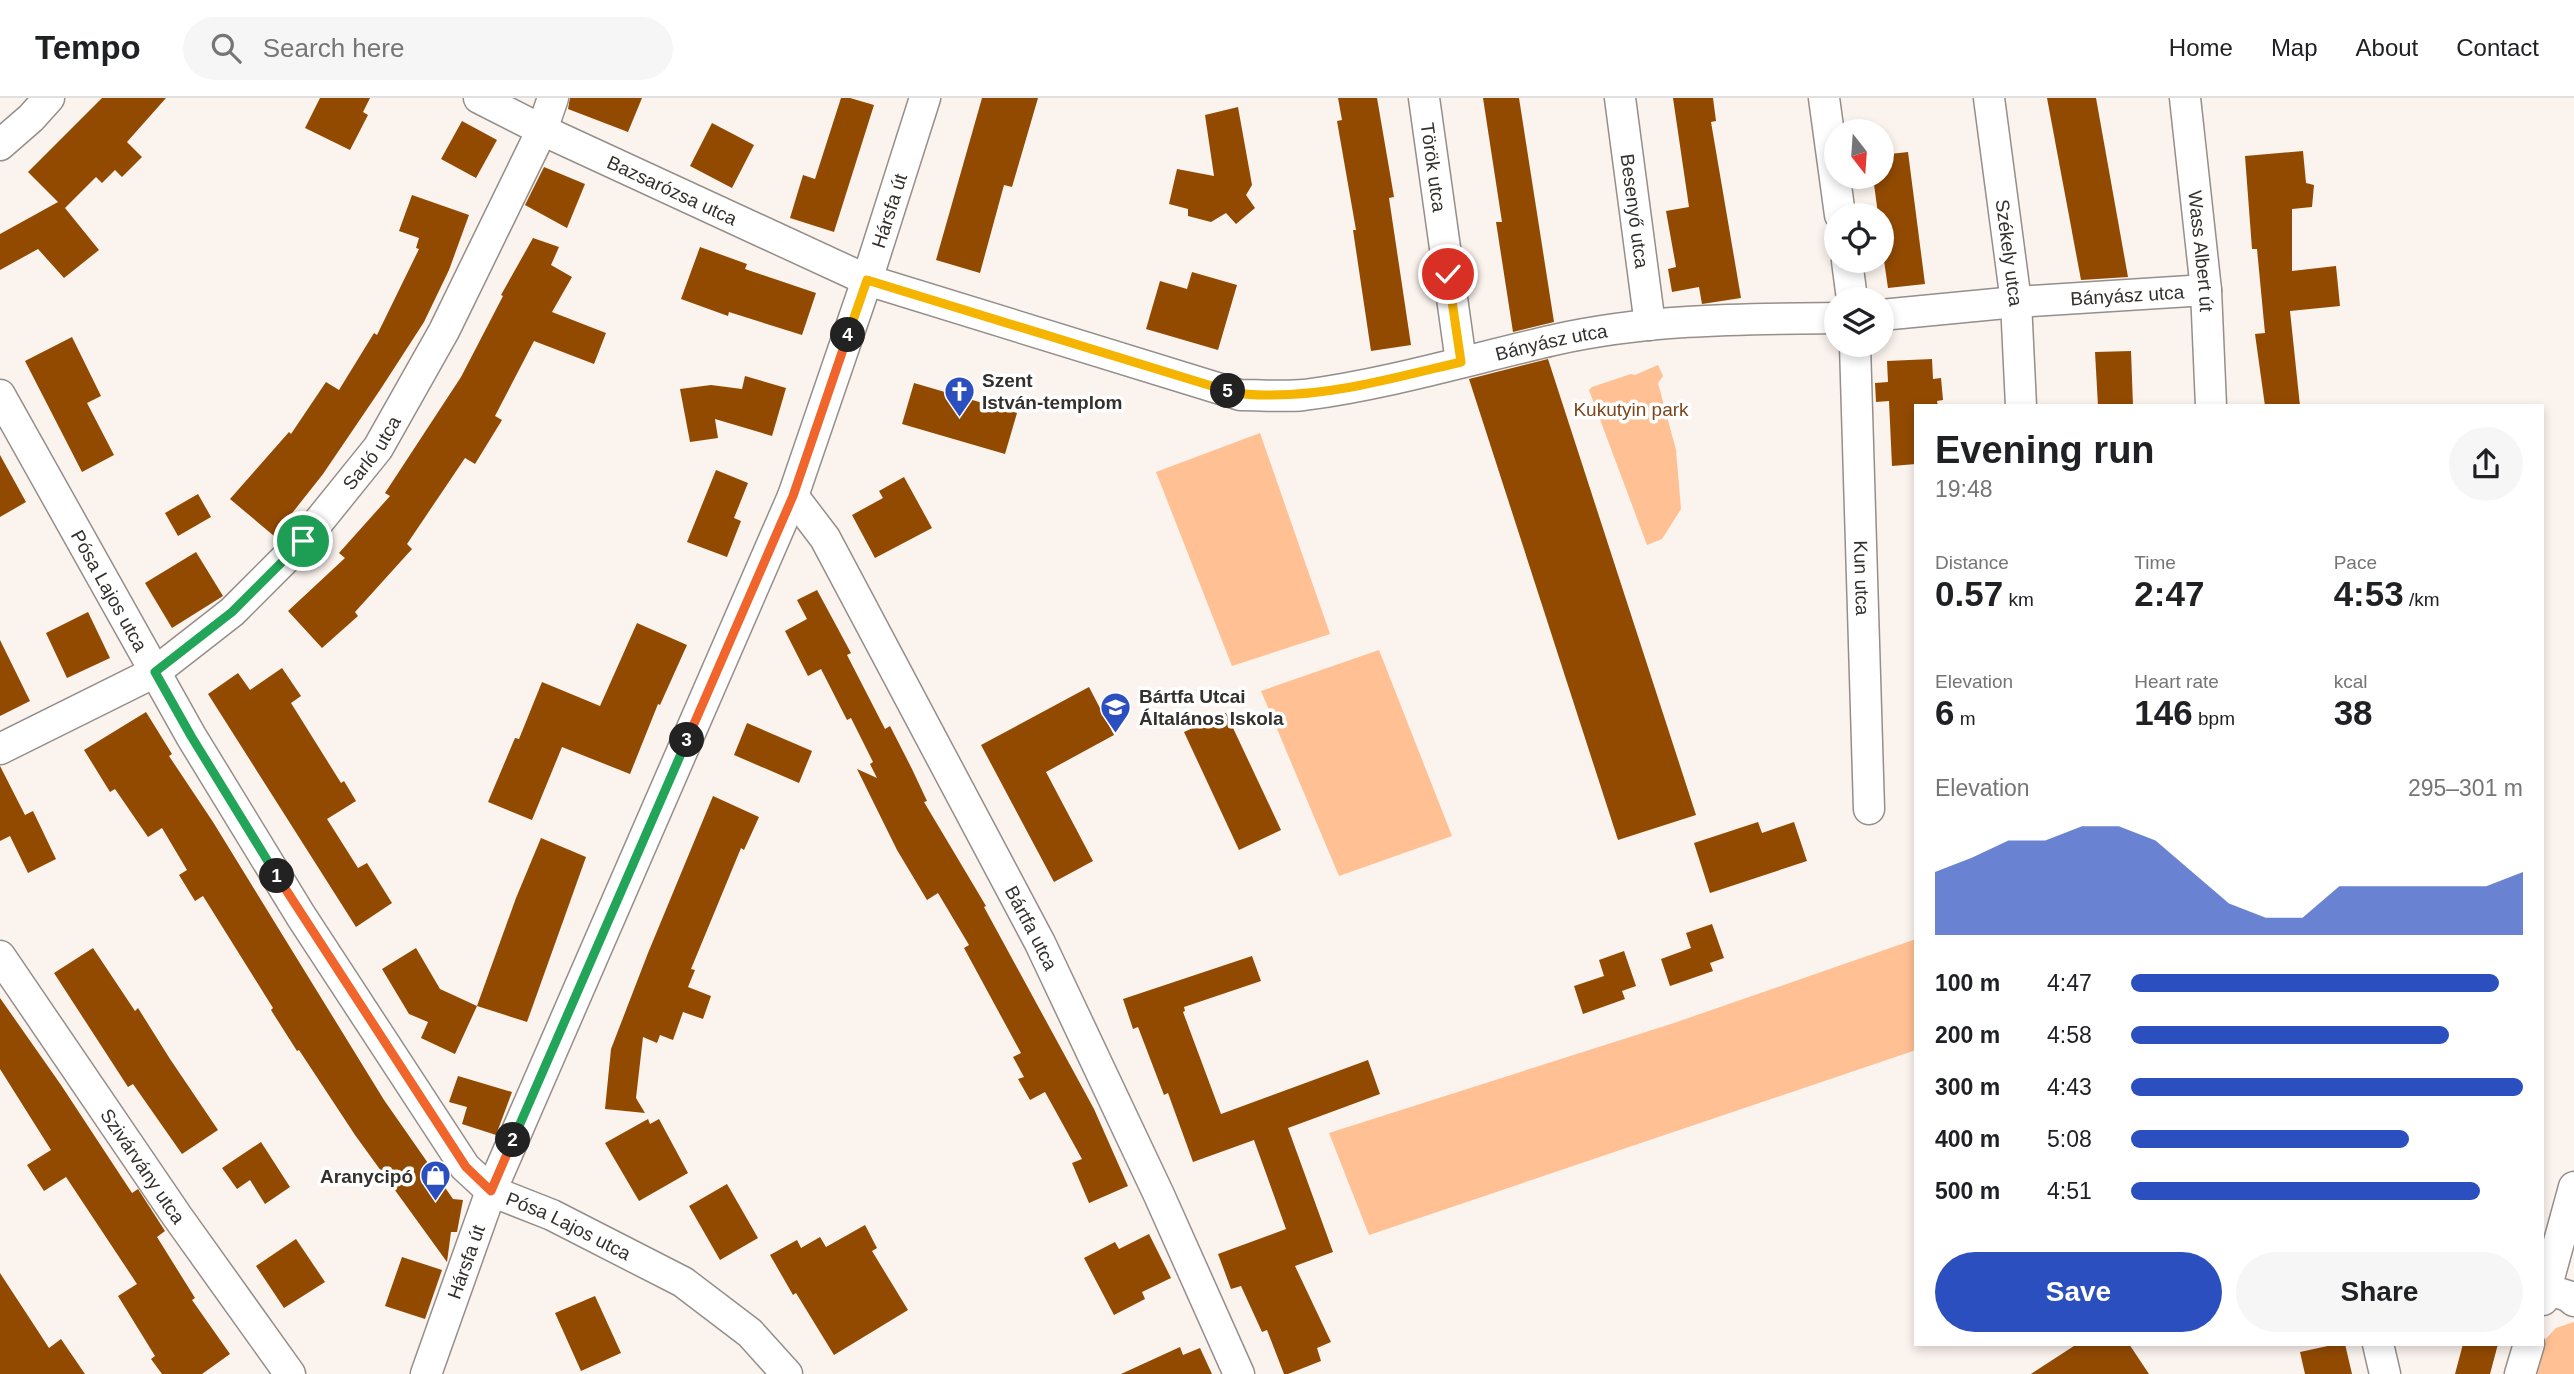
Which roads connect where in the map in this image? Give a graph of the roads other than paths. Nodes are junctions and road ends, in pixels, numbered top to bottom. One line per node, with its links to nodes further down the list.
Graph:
1 (49, 98): 11 (street)
2 (479, 98): 10 (street, Bazsarózsa utca)
3 (553, 98): 10 (street, Sarló utca)
4 (925, 98): 13 (street, Hársfa út)
5 (1424, 98): 20 (street, Török utca)
6 (1620, 98): 18 (street, Besenyő utca)
7 (1824, 98): 12 (street)
8 (1989, 98): 15 (street, Székely utca)
9 (2185, 98): 14 (street, Wass Albert út)
10 (542, 130): 13 (street, Bazsarózsa utca); 25 (street, Sarló utca)
11 (0, 145)
12 (1838, 203)
13 (867, 280): 20 (street, Bányász utca); 24 (street, Hársfa út)
14 (2206, 290): 15 (street, Bányász utca); 23 (street, Wass Albert út)
15 (2016, 302): 16 (street, Bányász utca); 22 (street, Székely utca)
16 (1894, 314)
17 (1824, 318): 18 (street, Bányász utca)
18 (1650, 325): 20 (street, Bányász utca)
19 (1855, 357): 27 (street, Kun utca)
20 (1461, 362)
21 (0, 396): 25 (street, Pósa Lajos utca)
22 (2021, 404)
23 (2211, 404)
24 (793, 496): 30 (street, Hársfa út); 38 (street, Bártfa utca)
25 (155, 672): 26 (street, Sarló utca); 30 (street, Pósa Lajos utca)
26 (0, 749)
27 (1869, 809)
28 (0, 956): 35 (street, Szivárvány utca)
29 (2574, 1187): 31 (street)
30 (491, 1191): 36 (street, Hársfa út); 37 (street, Pósa Lajos utca)
31 (2544, 1294): 32 (street)
32 (2574, 1301)
33 (2378, 1346): 39 (street)
34 (2528, 1346): 40 (street)
35 (290, 1374)
36 (426, 1374)
37 (787, 1374)
38 (1239, 1374)
39 (2385, 1374)
40 (2520, 1374)

